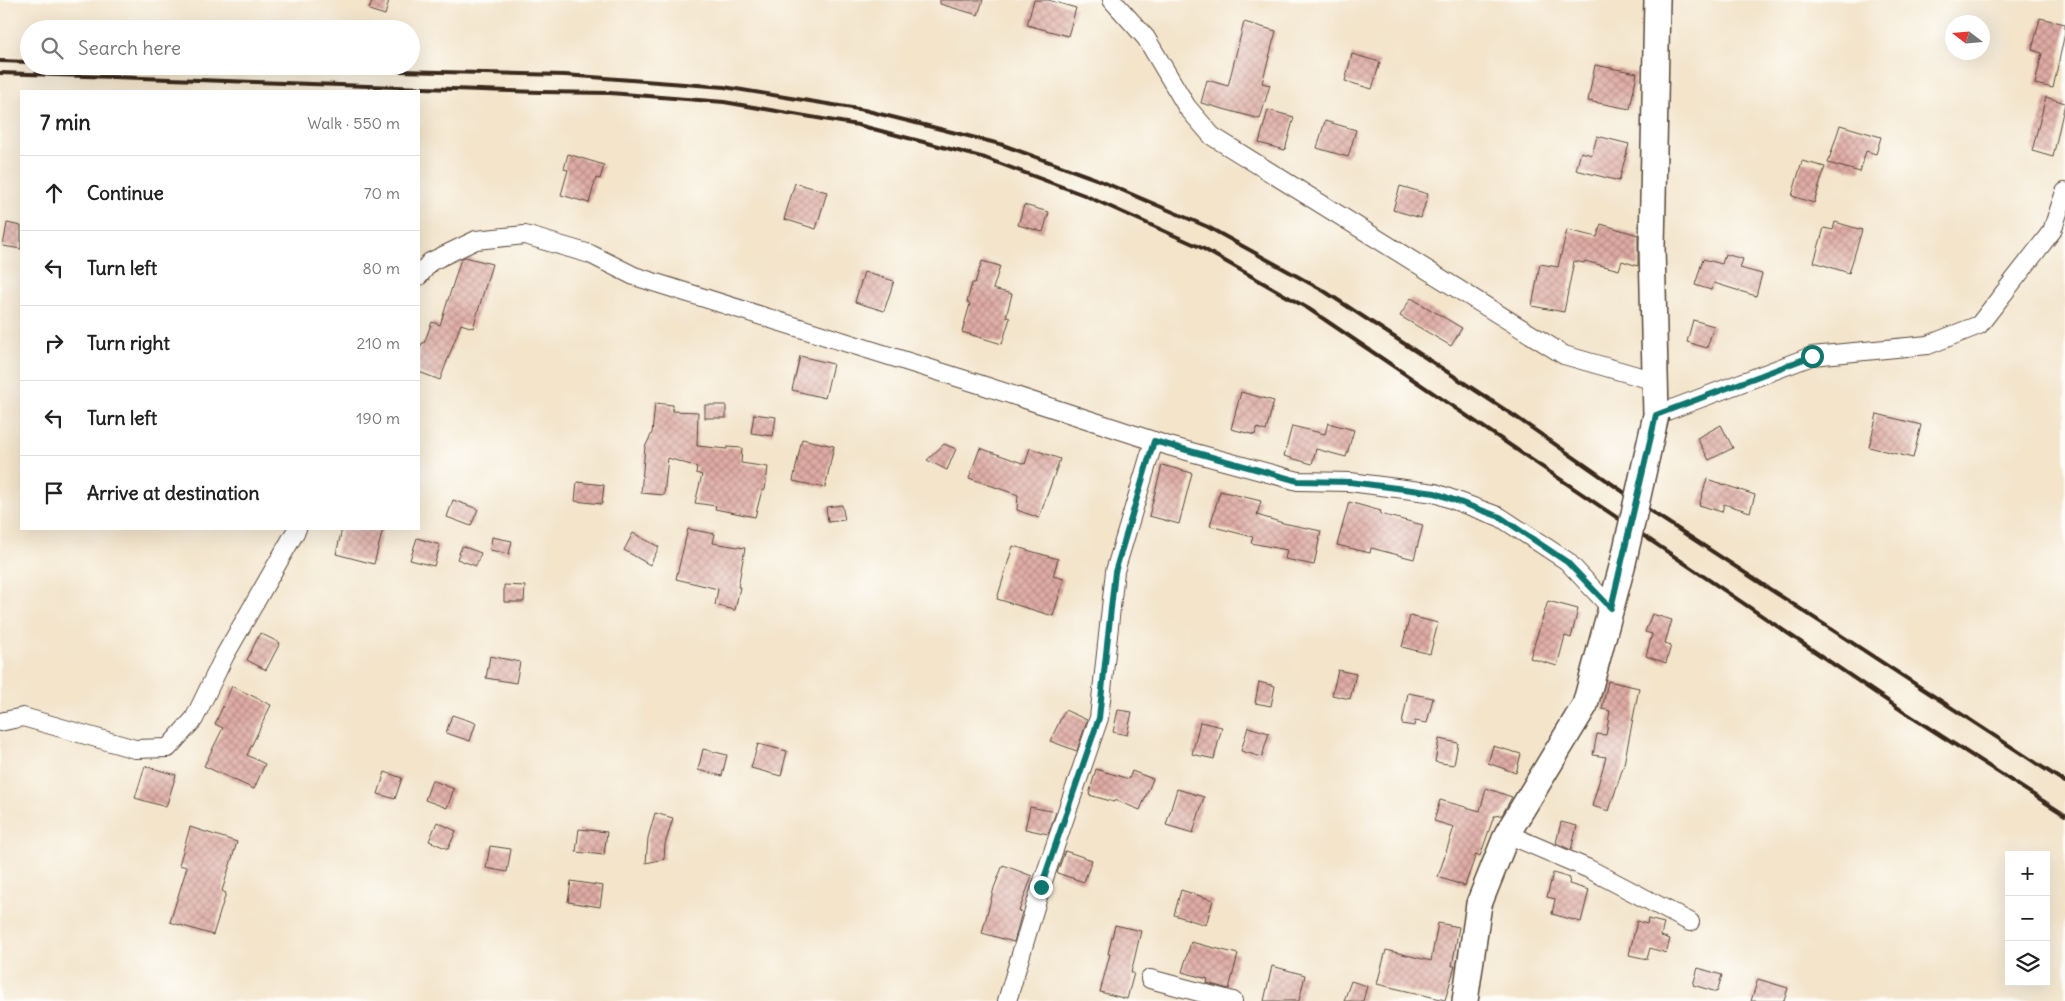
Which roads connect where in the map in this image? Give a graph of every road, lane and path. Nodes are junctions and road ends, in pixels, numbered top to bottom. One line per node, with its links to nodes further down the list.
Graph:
1 (1112, 0): 5 (street)
2 (1656, 0): 5 (main road)
3 (2065, 192): 6 (street)
4 (420, 275): 7 (street)
5 (1655, 381): 6 (main road)
6 (1656, 415): 9 (main road, bridge)
7 (1154, 441): 9 (street); 14 (street)
8 (296, 530): 10 (street)
9 (1611, 608): 11 (main road)
10 (0, 722)
11 (1507, 834): 12 (street); 16 (main road)
12 (1690, 922)
13 (1150, 979): 15 (street)
14 (1008, 1001)
15 (1233, 1001)
16 (1465, 1001)

